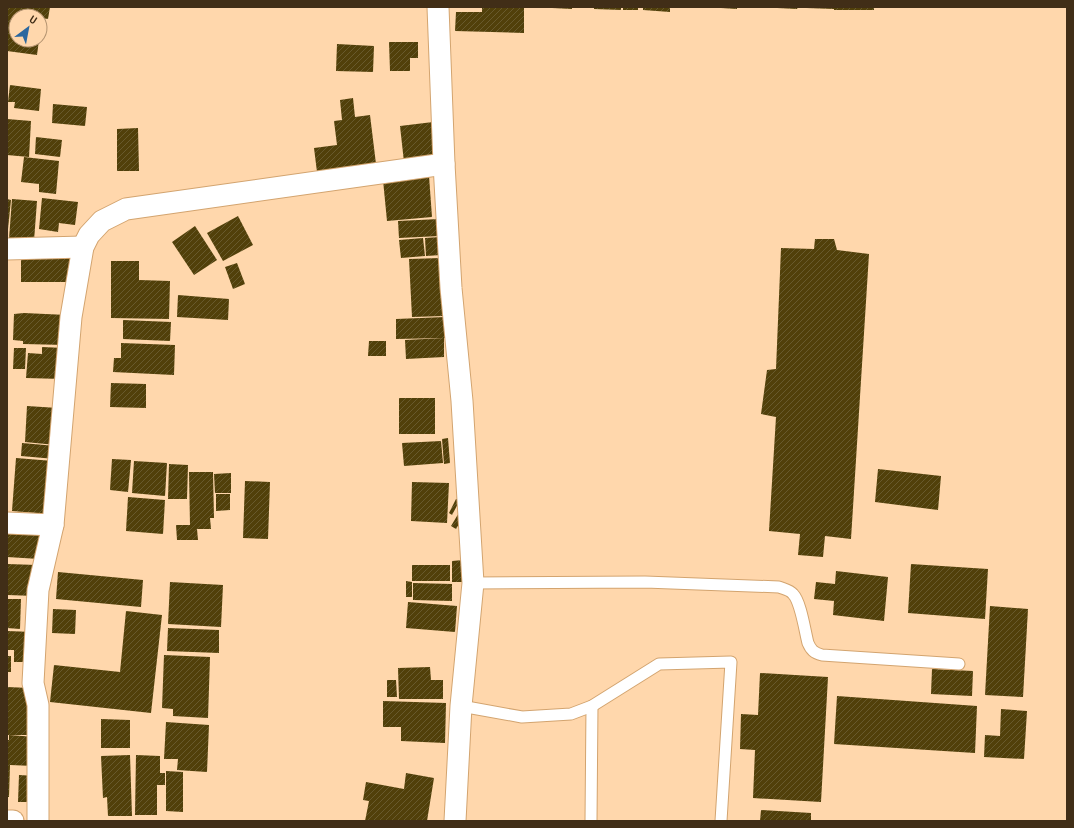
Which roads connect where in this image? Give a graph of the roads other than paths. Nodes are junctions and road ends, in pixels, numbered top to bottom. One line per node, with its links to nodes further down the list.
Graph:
1 (438, 7): 2 (street)
2 (444, 164): 3 (street); 7 (street)
3 (83, 247): 4 (street); 6 (street)
4 (7, 249)
5 (7, 523): 6 (street)
6 (53, 525): 13 (street)
7 (473, 583): 8 (lane); 9 (street)
8 (959, 664)
9 (461, 706): 10 (lane); 14 (street)
10 (592, 706): 15 (lane); 16 (lane)
11 (7, 821): 12 (street)
12 (13, 821)
13 (38, 821)
14 (455, 821)
15 (591, 821)
16 (721, 821)

